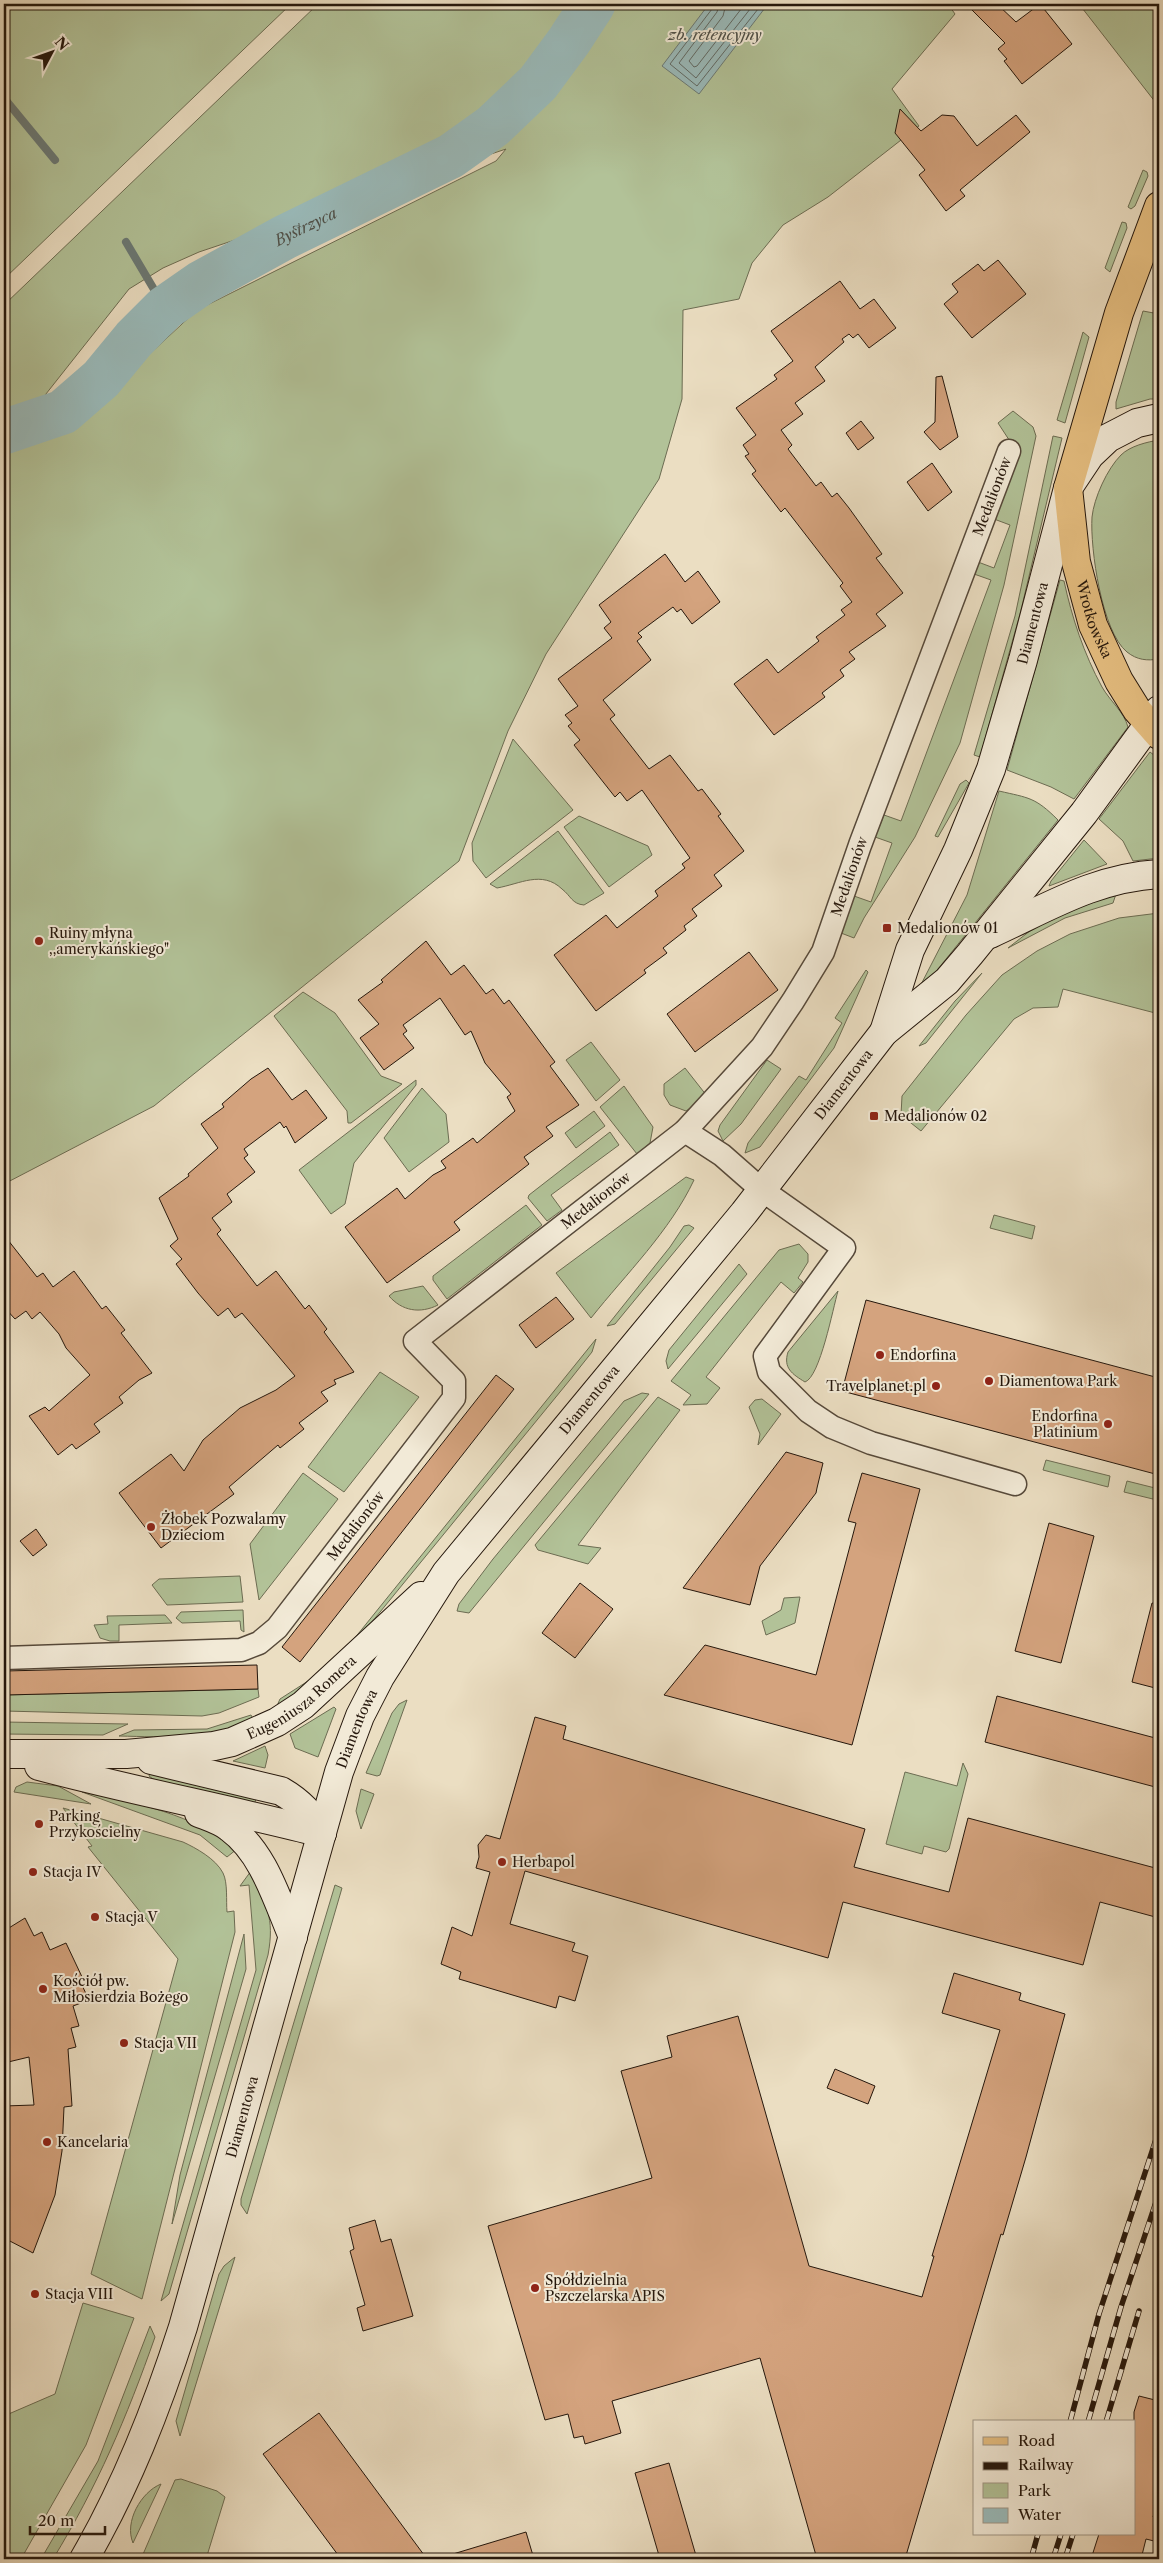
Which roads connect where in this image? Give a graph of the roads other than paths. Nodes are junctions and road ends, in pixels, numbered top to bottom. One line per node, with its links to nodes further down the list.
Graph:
1 (1159, 206): 4 (main road, Diamentowa)
2 (1159, 418): 4 (street)
3 (1009, 451): 9 (street, Medalionów)
4 (1068, 488): 5 (main road, Wrotkowska); 8 (street, Diamentowa)
5 (1156, 723): 7 (street, Diamentowa)
6 (1159, 874): 7 (street)
7 (984, 937): 8 (street, Diamentowa)
8 (884, 1032): 10 (street, Diamentowa)
9 (685, 1132): 10 (street); 13 (street, Medalionów)
10 (762, 1190): 11 (street); 12 (street, Diamentowa)
11 (1016, 1484)
12 (446, 1573): 14 (street, Eugeniusza Romera); 17 (street, Diamentowa)
13 (4, 1658)
14 (126, 1754): 15 (street, Eugeniusza Romera); 17 (street, Eugeniusza Romera)
15 (4, 1755): 16 (street, Eugeniusza Romera)
16 (176, 1801): 17 (street, Eugeniusza Romera); 18 (street, Eugeniusza Romera)
17 (322, 1833): 18 (street, Diamentowa)
18 (293, 1937): 19 (street, Diamentowa)
19 (84, 2559)

